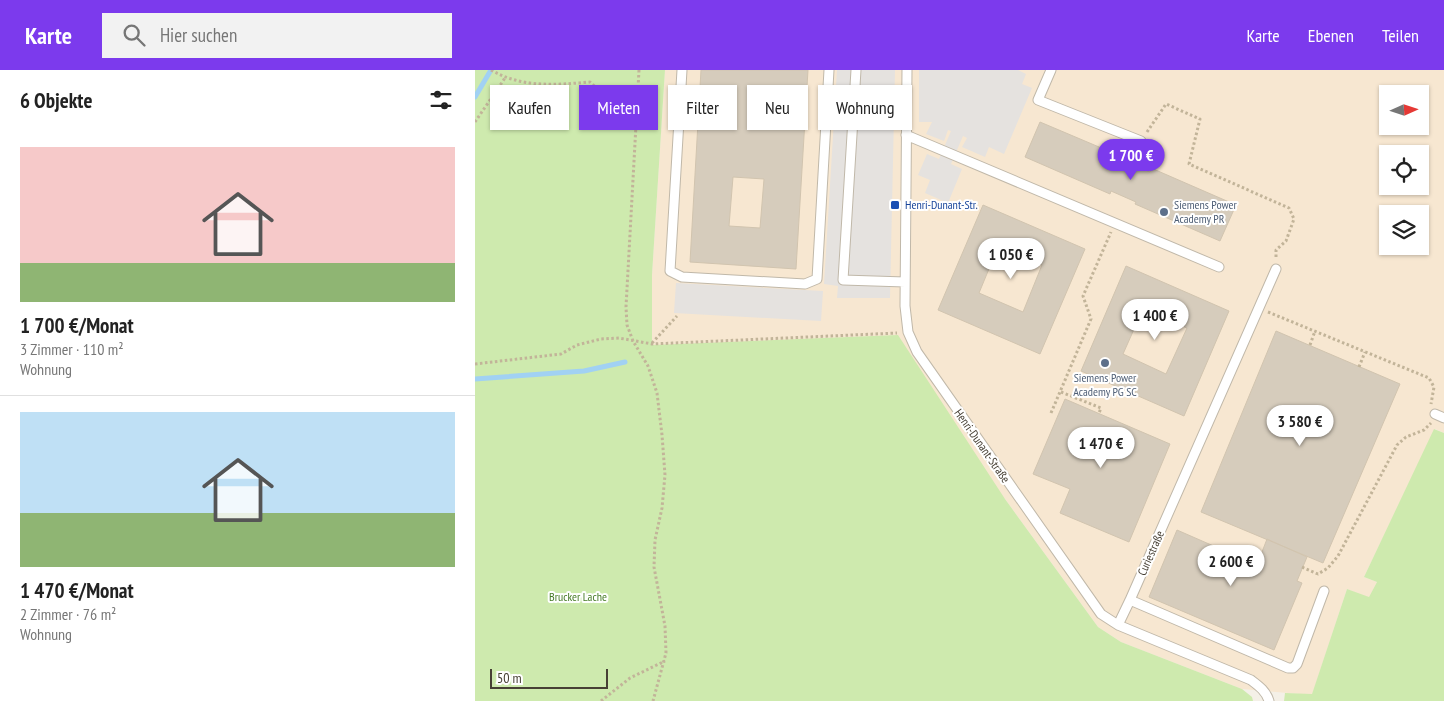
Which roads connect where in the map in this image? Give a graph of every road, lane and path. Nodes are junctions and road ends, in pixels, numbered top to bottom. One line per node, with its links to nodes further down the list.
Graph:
1 (491, 70): 8 (path)
2 (639, 70): 10 (path)
3 (681, 70): 4 (lane)
4 (829, 70)
5 (856, 70): 19 (lane)
6 (907, 70): 13 (lane, Henri-Dunant-Straße)
7 (1051, 70): 14 (lane)
8 (505, 78): 9 (path); 11 (path)
9 (593, 85)
10 (638, 85)
11 (475, 122)
12 (636, 130): 24 (path)
13 (906, 135): 15 (lane); 19 (lane, Henri-Dunant-Straße)
14 (1141, 140): 16 (path)
15 (1115, 222): 17 (lane); 30 (path)
16 (1275, 250)
17 (1219, 267)
18 (1276, 269): 20 (lane, Curiestraße)
19 (905, 282): 23 (lane, Henri-Dunant-Straße)
20 (1259, 308): 22 (path); 37 (lane, Curiestraße)
21 (677, 316): 25 (path)
22 (1315, 331): 26 (path); 27 (path)
23 (908, 332): 25 (path); 38 (lane, Henri-Dunant-Straße)
24 (633, 341): 25 (path); 28 (path); 39 (path)
25 (652, 344)
26 (1310, 345)
27 (1365, 352): 29 (path); 33 (path)
28 (475, 364)
29 (1359, 367)
30 (1061, 392): 31 (path); 32 (path)
31 (1051, 413)
32 (1099, 414)
33 (1435, 414): 34 (lane); 35 (path)
34 (1444, 418)
35 (1302, 568)
36 (1324, 591): 37 (lane)
37 (1130, 600): 38 (lane, Curiestraße)
38 (1118, 626): 42 (lane, Henri-Dunant-Straße)
39 (665, 661): 40 (path); 41 (path)
40 (601, 701)
41 (654, 701)
42 (1269, 701)

